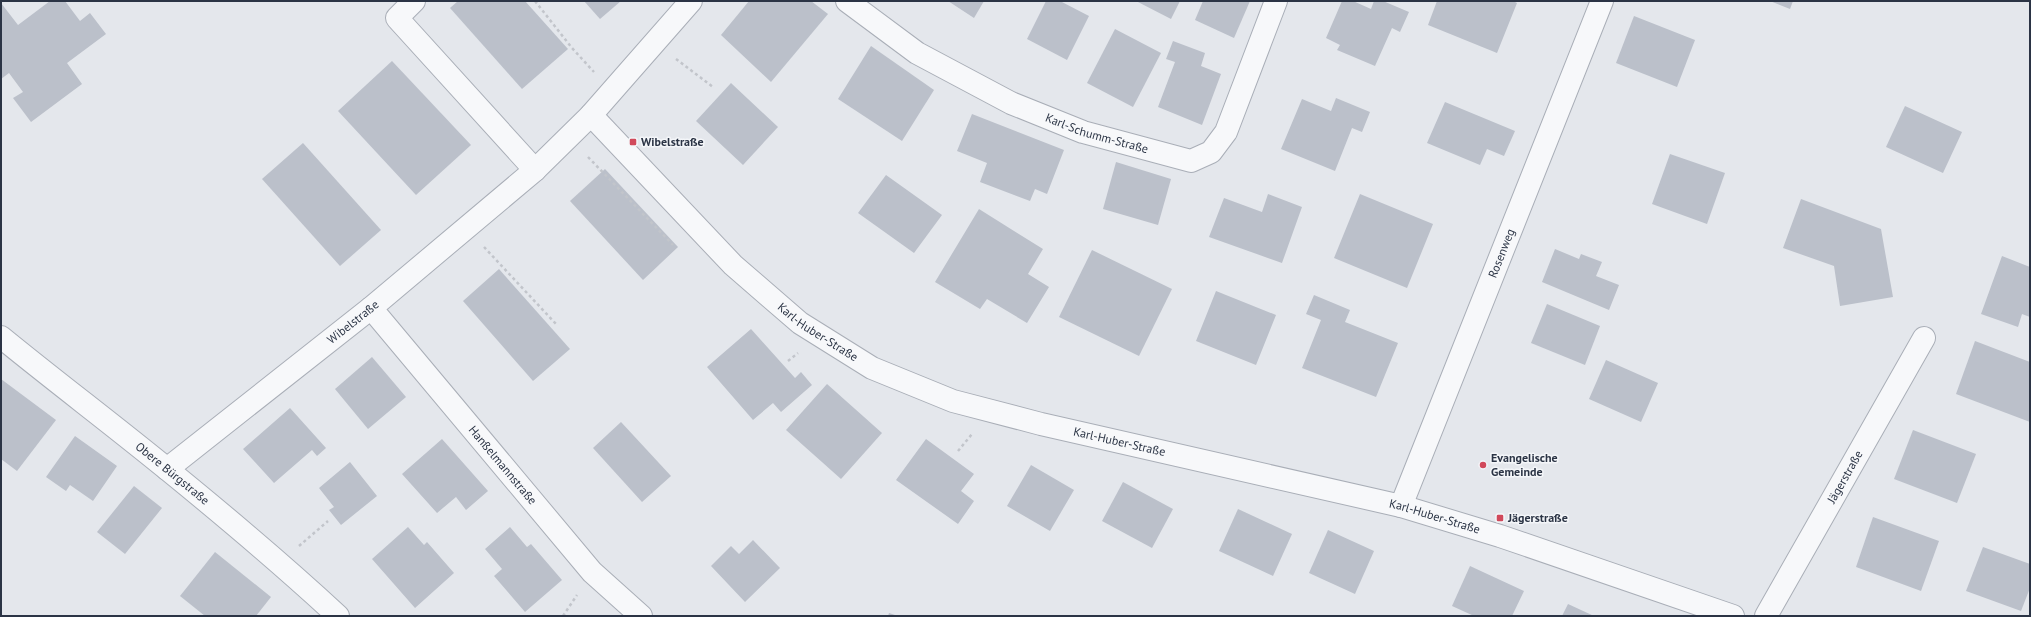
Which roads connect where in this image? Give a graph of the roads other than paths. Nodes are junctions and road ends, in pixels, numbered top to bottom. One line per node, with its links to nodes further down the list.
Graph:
1 (414, 1): 7 (street)
2 (691, 1): 6 (street, Wibelstraße)
3 (847, 1): 4 (street, Karl-Schumm-Straße)
4 (1276, 1)
5 (1602, 1): 12 (street, Rosenweg)
6 (591, 115): 7 (street, Wibelstraße); 12 (street, Karl-Huber-Straße)
7 (534, 170): 8 (street, Wibelstraße)
8 (371, 308): 11 (street, Wibelstraße); 14 (street, Hanßelmannstraße)
9 (1, 337): 11 (street, Obere Bürgstraße)
10 (1924, 338): 16 (street, Jägerstraße)
11 (167, 469): 13 (street, Obere Bürgstraße)
12 (1401, 506): 15 (street, Karl-Huber-Straße)
13 (338, 616)
14 (641, 616)
15 (1733, 616)
16 (1766, 616)

